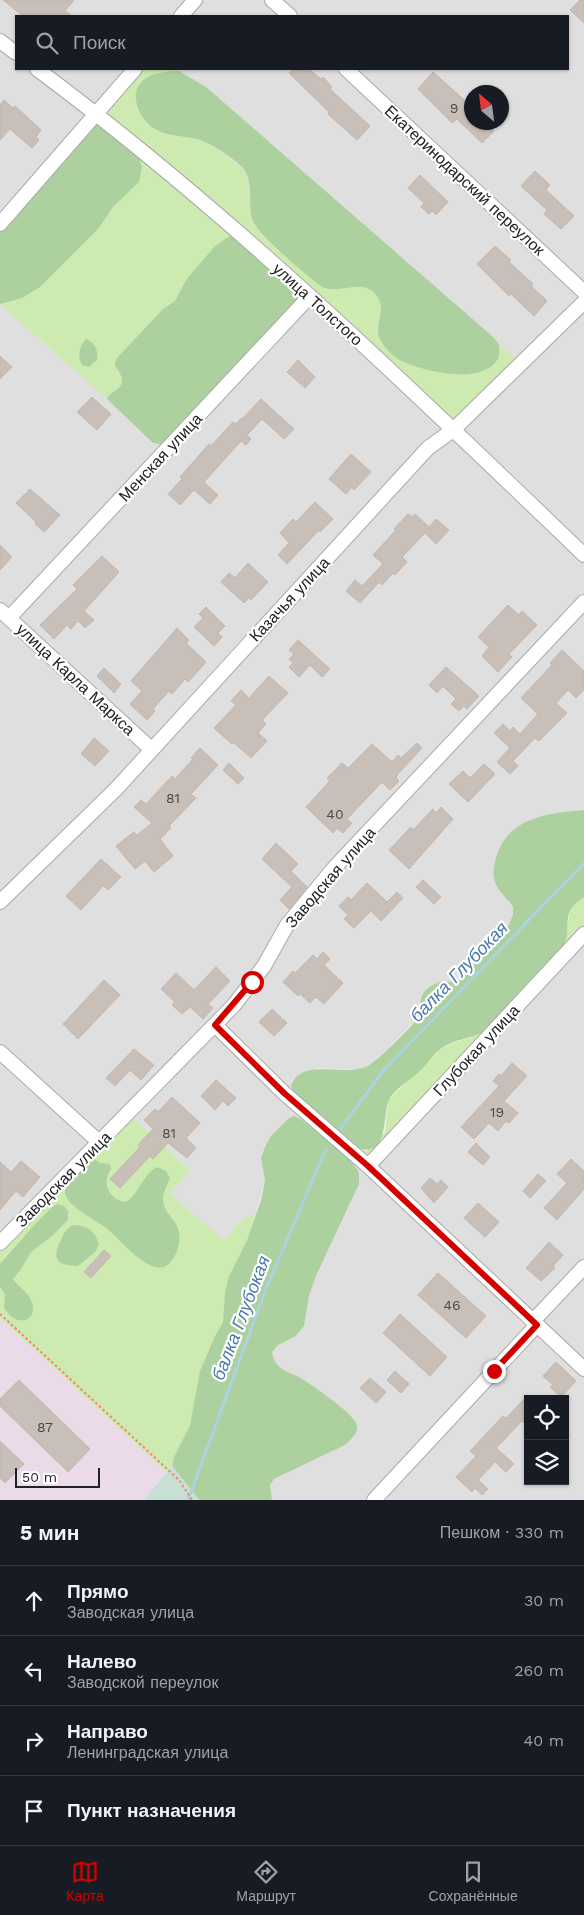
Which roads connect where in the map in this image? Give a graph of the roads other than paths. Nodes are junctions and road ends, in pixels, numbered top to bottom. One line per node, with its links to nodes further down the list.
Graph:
1 (196, 0): 3 (street)
2 (272, 0): 4 (street)
3 (182, 15)
4 (289, 15)
5 (0, 41): 6 (street)
6 (15, 52)
7 (38, 70): 10 (street, улица Толстого)
8 (134, 70): 10 (street)
9 (347, 70): 12 (street, Екатеринодарский переулок)
10 (96, 113): 11 (street); 13 (street, улица Толстого)
11 (0, 224)
12 (584, 292)
13 (310, 296): 15 (street, улица Толстого); 18 (street, Менская улица)
14 (584, 302): 15 (street, Казачья улица)
15 (453, 430): 16 (street, улица Толстого); 19 (street, Казачья улица)
16 (584, 555)
17 (584, 602): 22 (street, Заводская улица)
18 (4, 614): 19 (street, улица Карла Маркса)
19 (151, 749): 20 (street, Казачья улица)
20 (0, 902)
21 (584, 934): 25 (street, Глубокая улица)
22 (215, 1025): 24 (street, Заводская улица); 25 (street)
23 (0, 1052): 24 (street)
24 (99, 1142): 26 (street, Заводская улица)
25 (368, 1166): 28 (street)
26 (0, 1243)
27 (584, 1267): 28 (street)
28 (535, 1323): 29 (street); 30 (street)
29 (584, 1369)
30 (374, 1500)

